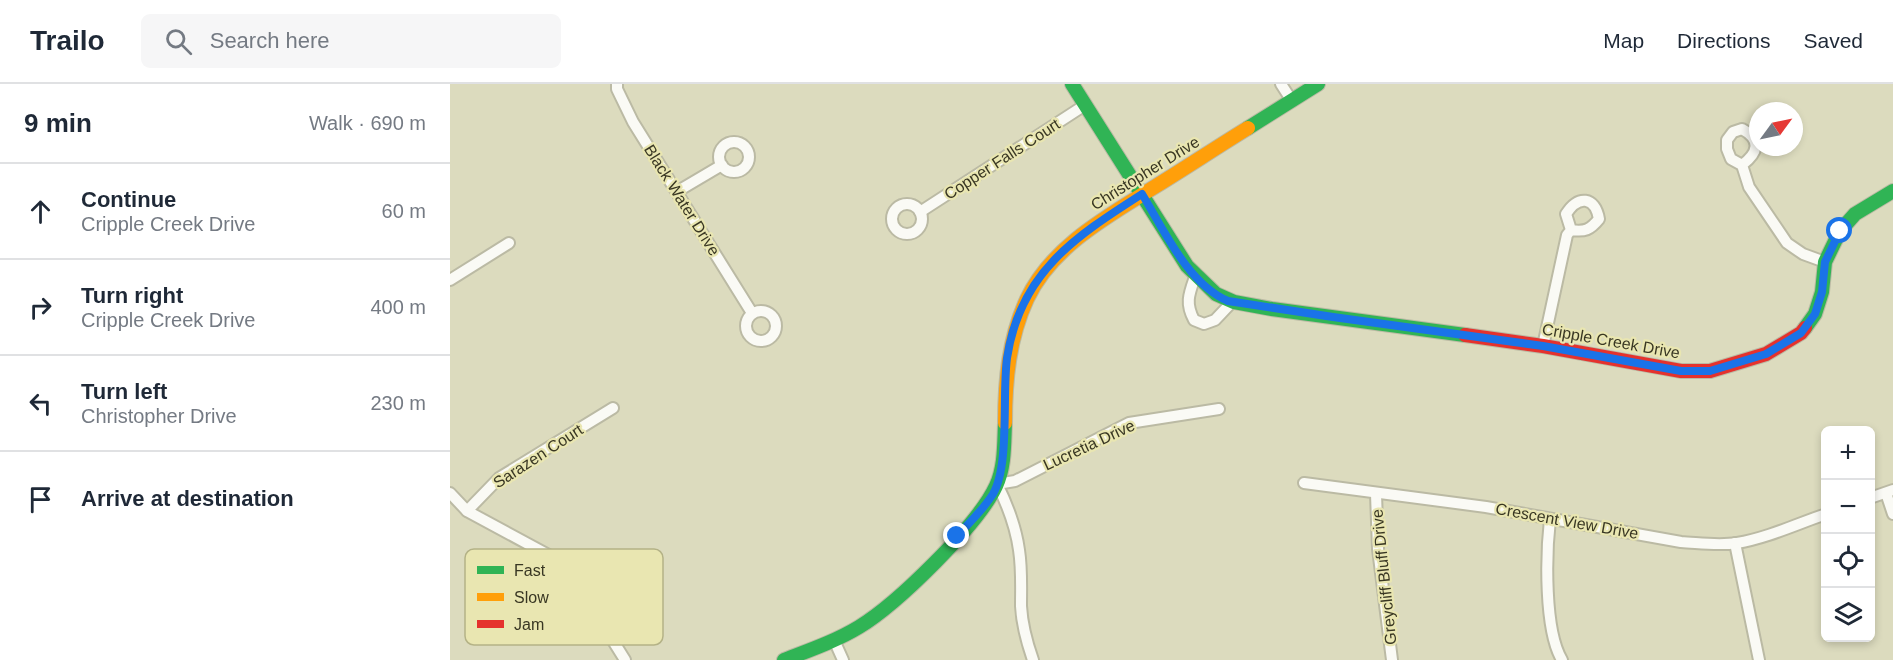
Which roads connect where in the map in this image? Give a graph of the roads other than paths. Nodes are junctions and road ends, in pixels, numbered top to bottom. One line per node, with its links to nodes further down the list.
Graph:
1 (616, 84): 9 (street, Black Water Drive)
2 (1072, 84): 6 (street, Cripple Creek Drive)
3 (1281, 84): 5 (street)
4 (1318, 84): 5 (street, Christopher Drive)
5 (1292, 101): 11 (street, Christopher Drive)
6 (1085, 105): 11 (street, Cripple Creek Drive); 12 (street, Copper Falls Court)
7 (722, 165): 9 (street)
8 (1742, 165): 15 (street)
9 (678, 191): 19 (street, Black Water Drive)
10 (1893, 191): 15 (street, Cripple Creek Drive)
11 (1142, 194): 16 (street, Cripple Creek Drive); 24 (street, Christopher Drive)
12 (920, 212)
13 (1570, 231): 20 (street)
14 (509, 243): 17 (street)
15 (1825, 262): 20 (street, Cripple Creek Drive)
16 (1195, 277): 18 (street, Cripple Creek Drive); 18 (street)
17 (450, 279)
18 (1232, 302): 20 (street, Cripple Creek Drive)
19 (753, 313)
20 (1543, 346)
21 (613, 408): 29 (street, Sarazen Court)
22 (1219, 409): 24 (street, Lucretia Drive)
23 (1304, 483): 27 (street, Crescent View Drive)
24 (998, 484): 35 (street, Christopher Drive); 40 (street)
25 (1890, 491): 28 (street); 30 (street)
26 (450, 493): 29 (street)
27 (1376, 494): 32 (street, Crescent View Drive); 41 (street, Greycliff Bluff Drive)
28 (1875, 496)
29 (467, 511): 34 (street)
30 (1893, 514)
31 (1821, 516): 33 (street, Crescent View Drive)
32 (1550, 519): 33 (street, Crescent View Drive); 42 (street)
33 (1735, 543): 43 (street)
34 (538, 549)
35 (834, 640): 38 (street, Christopher Drive); 39 (street)
36 (616, 645): 37 (street)
37 (625, 660)
38 (784, 660)
39 (843, 660)
40 (1033, 660)
41 (1392, 660)
42 (1562, 660)
43 (1759, 660)

